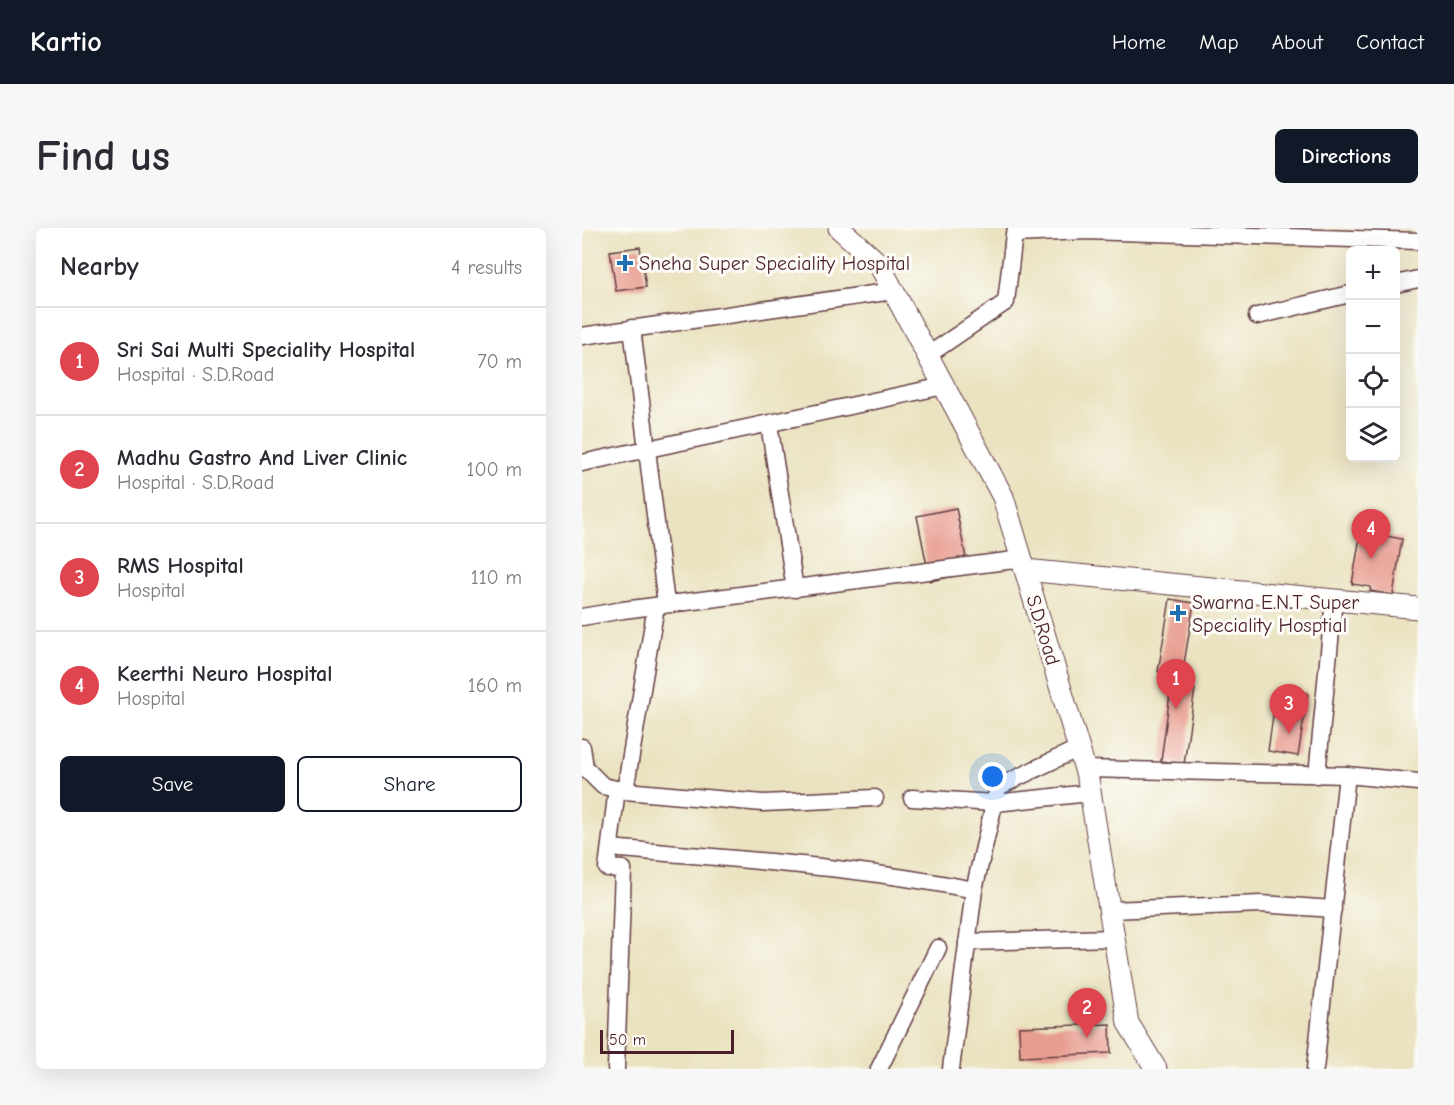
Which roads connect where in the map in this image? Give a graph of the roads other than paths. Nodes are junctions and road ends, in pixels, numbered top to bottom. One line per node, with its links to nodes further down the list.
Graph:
1 (839, 228): 6 (street, S.D.Road)
2 (1084, 229): 3 (street); 11 (street)
3 (1418, 241)
4 (1418, 279): 5 (street)
5 (1400, 283)
6 (893, 291): 9 (street); 11 (street, S.D.Road)
7 (1346, 295): 8 (street)
8 (1257, 316)
9 (632, 328): 10 (street); 14 (street)
10 (582, 336)
11 (928, 355): 12 (street, S.D.Road)
12 (944, 386): 13 (street); 16 (street, S.D.Road)
13 (769, 424): 14 (street); 17 (street)
14 (647, 449): 15 (street); 19 (street)
15 (582, 463)
16 (1024, 564): 17 (street); 18 (street); 23 (street, S.D.Road)
17 (795, 589): 19 (street)
18 (1334, 600): 20 (street); 26 (street)
19 (661, 605): 21 (street); 29 (street)
20 (1418, 608)
21 (582, 618)
22 (582, 747): 24 (street)
23 (1078, 748): 25 (street, S.D.Road); 33 (street)
24 (583, 769): 29 (street)
25 (1085, 769): 26 (street); 30 (street, S.D.Road)
26 (1317, 775): 27 (street)
27 (1347, 775): 28 (street); 36 (street)
28 (1418, 782)
29 (621, 790): 31 (street); 34 (street)
30 (1090, 793): 33 (street); 37 (street, S.D.Road)
31 (875, 798)
32 (912, 798): 33 (street)
33 (995, 803): 35 (street)
34 (610, 848): 35 (street); 41 (street)
35 (974, 890): 39 (street)
36 (1333, 909): 37 (street); 45 (street)
37 (1110, 910): 38 (street, S.D.Road)
38 (1114, 939): 39 (street); 44 (street, S.D.Road)
39 (967, 942): 43 (street)
40 (938, 948): 42 (street)
41 (616, 1069)
42 (879, 1069)
43 (951, 1069)
44 (1156, 1069)
45 (1316, 1069)

